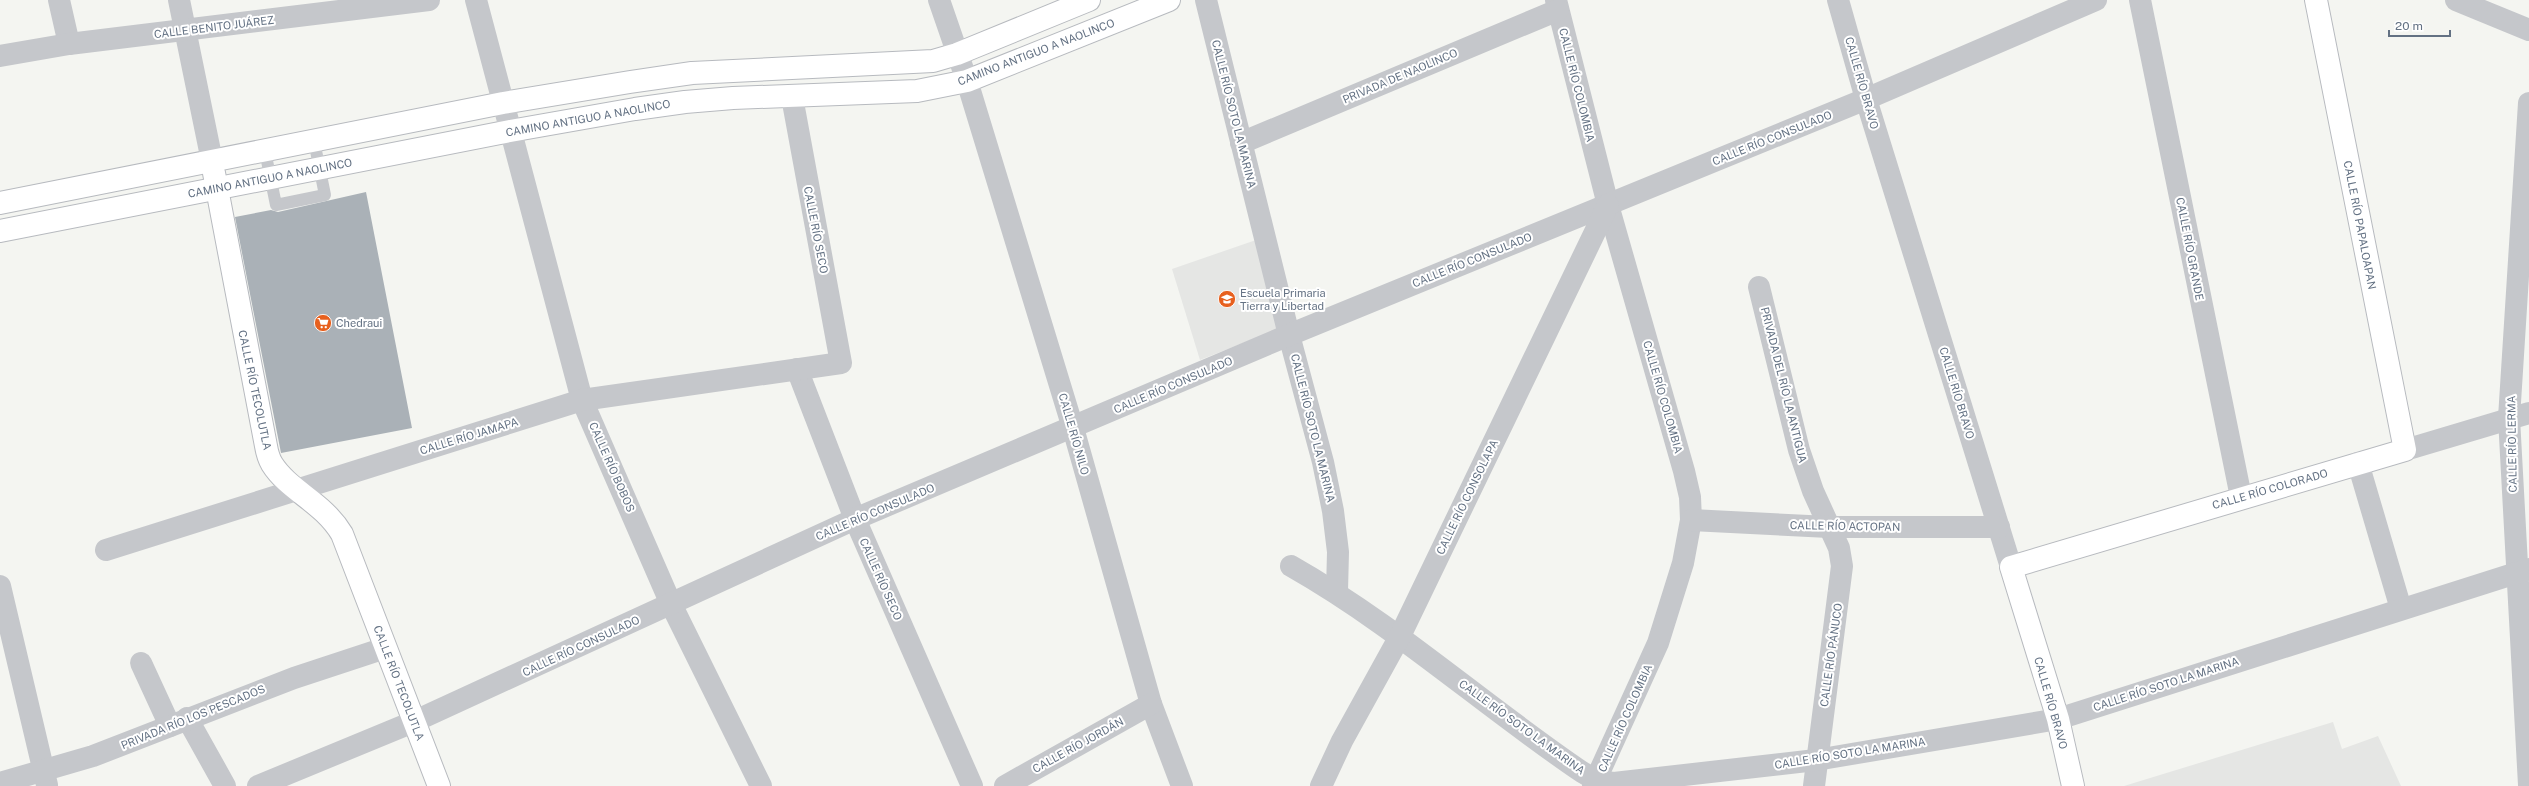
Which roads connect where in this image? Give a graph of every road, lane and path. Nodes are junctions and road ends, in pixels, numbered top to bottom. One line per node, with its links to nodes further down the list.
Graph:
1 (59, 0): 17 (street)
2 (179, 0): 15 (street)
3 (429, 0): 15 (street, CALLE BENITO JUÁREZ)
4 (476, 0): 23 (street, CALLE RÍO BOBOS)
5 (938, 0): 18 (street, CALLE RÍO NILO)
6 (1089, 0): 18 (main road)
7 (1169, 0): 20 (main road, CAMINO ANTIGUO A NAOLINCO)
8 (1206, 0): 27 (street, CALLE RÍO SOTO LA MARINA)
9 (1838, 0): 22 (street, CALLE RÍO BRAVO)
10 (2096, 0): 22 (street, CALLE RÍO CONSULADO)
11 (2140, 0): 47 (street, CALLE RÍO GRANDE)
12 (2316, 0): 44 (main road, CALLE RÍO PAPALOAPAN)
13 (2456, 0): 16 (street)
14 (1557, 5): 27 (street, PRIVADA DE NAOLINCO); 35 (street, CALLE RÍO COLOMBIA)
15 (185, 30): 17 (street, CALLE BENITO JUÁREZ); 29 (street)
16 (2529, 30)
17 (69, 44): 19 (street, CALLE BENITO JUÁREZ)
18 (957, 54): 20 (street, CALLE RÍO NILO); 23 (main road)
19 (0, 56)
20 (967, 81): 21 (main road, CAMINO ANTIGUO A NAOLINCO); 43 (street, CALLE RÍO NILO)
21 (792, 97): 25 (main road, CAMINO ANTIGUO A NAOLINCO); 39 (street, CALLE RÍO SECO)
22 (1866, 99): 35 (street, CALLE RÍO CONSULADO); 51 (street, CALLE RÍO BRAVO)
23 (503, 103): 25 (street, CALLE RÍO BOBOS); 26 (main road)
24 (2529, 103): 33 (street, CALLE RÍO LERMA)
25 (510, 131): 30 (main road, CAMINO ANTIGUO A NAOLINCO); 41 (street, CALLE RÍO BOBOS)
26 (314, 141): 28 (main road); 30 (lane)
27 (1241, 143): 38 (street, CALLE RÍO SOTO LA MARINA)
28 (265, 151): 29 (main road); 31 (lane)
29 (212, 161): 32 (main road, CALLE RÍO TECOLUTLA); 34 (main road)
30 (319, 168): 31 (main road, CAMINO ANTIGUO A NAOLINCO); 31 (lane)
31 (270, 177): 32 (main road, CAMINO ANTIGUO A NAOLINCO)
32 (215, 188): 36 (main road, CAMINO ANTIGUO A NAOLINCO); 46 (main road, CALLE RÍO TECOLUTLA)
33 (2526, 189): 42 (street, CALLE RÍO LERMA)
34 (0, 203)
35 (1608, 205): 38 (street, CALLE RÍO CONSULADO); 49 (street, CALLE RÍO COLOMBIA); 60 (street, CALLE RÍO CONSOLAPA)
36 (0, 231)
37 (1760, 287): 50 (street, PRIVADA DEL RÍO LA ANTIGUA)
38 (1289, 335): 43 (street, CALLE RÍO CONSULADO); 57 (street, CALLE RÍO SOTO LA MARINA)
39 (841, 363): 40 (street, CALLE RÍO JAMAPA)
40 (797, 369): 41 (street, CALLE RÍO JAMAPA); 48 (street, CALLE RÍO SECO)
41 (582, 400): 46 (street, CALLE RÍO JAMAPA); 58 (street, CALLE RÍO BOBOS)
42 (2519, 416): 44 (street, CALLE RÍO COLORADO); 55 (street, CALLE RÍO LERMA)
43 (1072, 428): 48 (street, CALLE RÍO CONSULADO); 63 (street, CALLE RÍO NILO)
44 (2405, 450): 45 (main road, CALLE RÍO COLORADO)
45 (2358, 463): 47 (main road, CALLE RÍO COLORADO); 59 (street)
46 (298, 489): 52 (street, CALLE RÍO JAMAPA); 61 (main road, CALLE RÍO TECOLUTLA)
47 (2241, 497): 54 (main road, CALLE RÍO COLORADO)
48 (855, 519): 58 (street, CALLE RÍO CONSULADO); 76 (street, CALLE RÍO SECO)
49 (1691, 520): 50 (street, CALLE RÍO ACTOPAN); 70 (street, CALLE RÍO COLOMBIA)
50 (1828, 527): 51 (street, CALLE RÍO ACTOPAN); 67 (street, CALLE RÍO PÁNUCO)
51 (1999, 527): 54 (street, CALLE RÍO BRAVO)
52 (106, 550)
53 (1291, 566): 57 (street)
54 (2011, 567): 64 (main road, CALLE RÍO BRAVO)
55 (2522, 570): 59 (street, CALLE RÍO SOTO LA MARINA); 71 (street, CALLE RÍO LERMA)
56 (0, 586): 68 (street)
57 (1336, 591): 60 (street, CALLE RÍO SOTO LA MARINA)
58 (671, 604): 66 (street, CALLE RÍO CONSULADO); 75 (street, CALLE RÍO BOBOS)
59 (2401, 609): 64 (street, CALLE RÍO SOTO LA MARINA)
60 (1400, 636): 70 (street, CALLE RÍO SOTO LA MARINA); 79 (street, CALLE RÍO CONSOLAPA)
61 (385, 648): 65 (street, PRIVADA RÍO LOS PESCADOS); 66 (main road, CALLE RÍO TECOLUTLA)
62 (141, 663): 65 (street)
63 (1151, 704): 77 (street, CALLE RÍO JORDÁN); 78 (street, CALLE RÍO NILO)
64 (2058, 719): 67 (street, CALLE RÍO SOTO LA MARINA); 81 (main road, CALLE RÍO BRAVO)
65 (178, 722): 68 (street, PRIVADA RÍO LOS PESCADOS); 72 (street)
66 (413, 722): 73 (street, CALLE RÍO CONSULADO); 74 (main road, CALLE RÍO TECOLUTLA)
67 (1816, 760): 70 (street, CALLE RÍO SOTO LA MARINA); 80 (street, CALLE RÍO PÁNUCO)
68 (46, 779): 69 (street, PRIVADA RÍO LOS PESCADOS)
69 (0, 783)
70 (1595, 783)
71 (2529, 784)
72 (225, 786)
73 (258, 786)
74 (439, 786)
75 (761, 786)
76 (972, 786)
77 (1005, 786)
78 (1182, 786)
79 (1321, 786)
80 (1814, 786)
81 (2073, 786)

